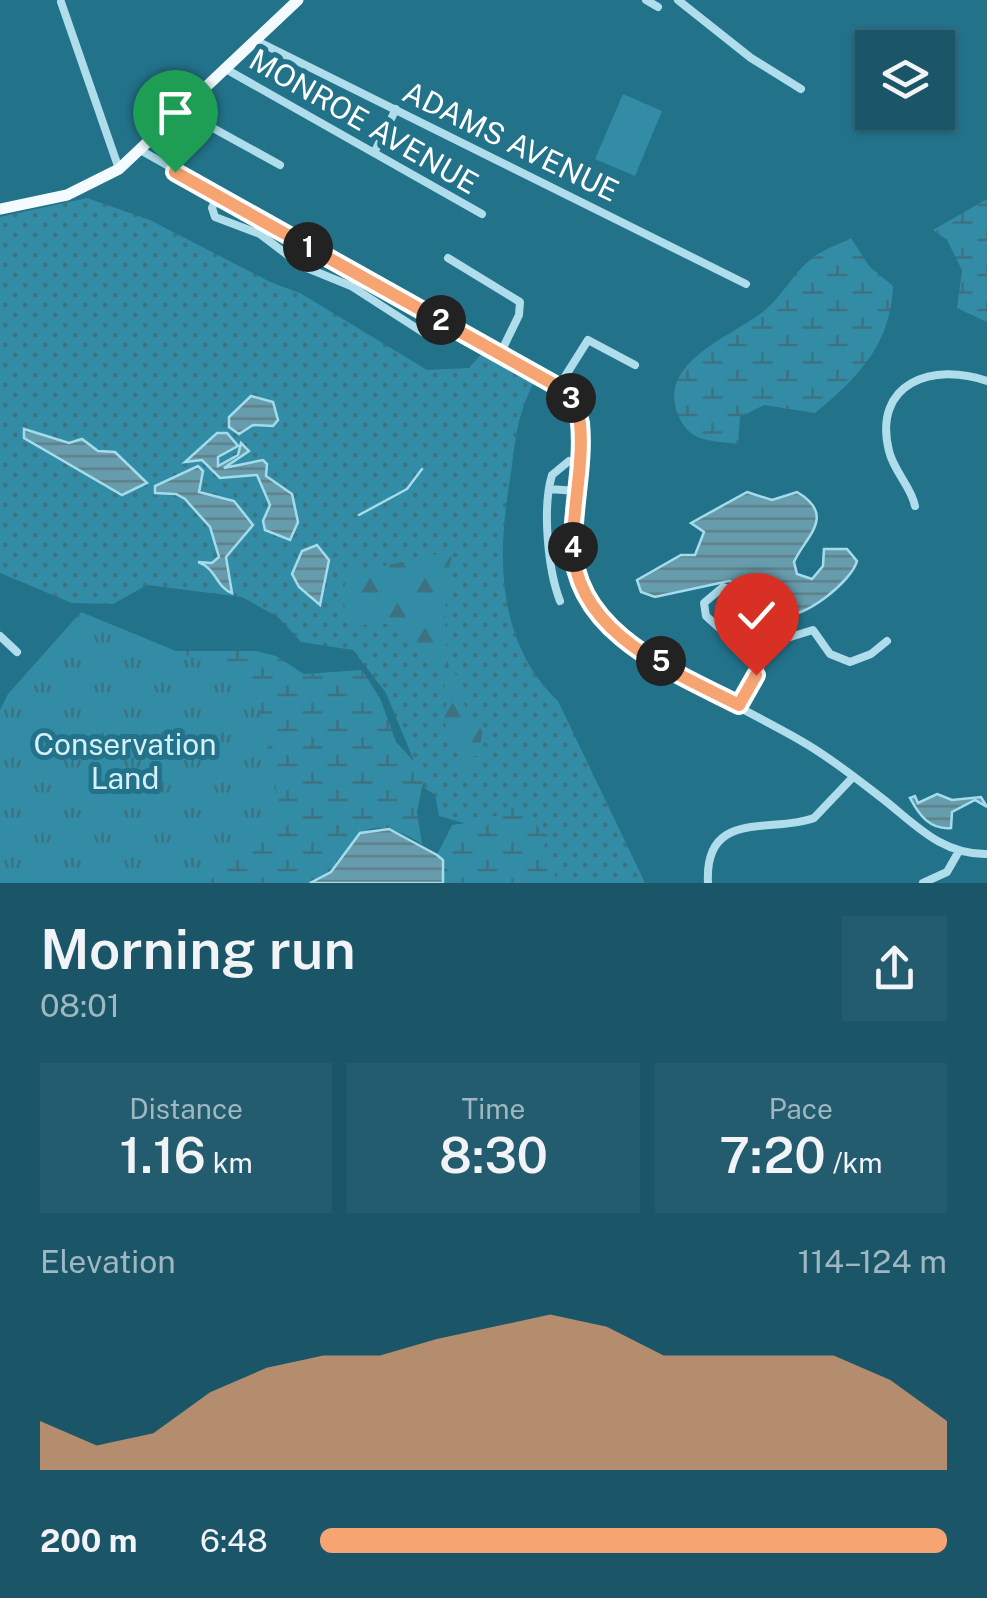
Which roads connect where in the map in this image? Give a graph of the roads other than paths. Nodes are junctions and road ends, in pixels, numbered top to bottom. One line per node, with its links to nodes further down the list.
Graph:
1 (298, 0): 6 (main road)
2 (646, 0): 5 (street)
3 (678, 0): 8 (street)
4 (61, 2): 14 (street)
5 (658, 7)
6 (255, 40): 7 (main road); 9 (street, ADAMS AVENUE)
7 (224, 68): 10 (main road); 12 (street, MONROE AVENUE)
8 (800, 90)
9 (396, 110): 12 (street); 21 (street, ADAMS AVENUE)
10 (182, 111): 11 (main road); 13 (street)
11 (142, 151): 14 (main road); 15 (street)
12 (374, 153): 17 (street, MONROE AVENUE)
13 (280, 165)
14 (119, 169): 16 (main road)
15 (217, 196): 18 (street); 20 (street)
16 (0, 209)
17 (482, 214)
18 (316, 251): 20 (street); 22 (street)
19 (448, 258): 23 (street)
20 (306, 268): 22 (street)
21 (746, 284)
22 (440, 320): 23 (street)
23 (501, 352): 26 (street)
24 (635, 365): 26 (street)
25 (987, 381): 30 (street)
26 (559, 386): 29 (street)
27 (569, 461): 28 (street)
28 (549, 489): 29 (street); 31 (street)
29 (578, 491): 37 (street)
30 (915, 506)
31 (560, 601)
32 (0, 636): 35 (street)
33 (886, 641): 34 (street)
34 (774, 642): 36 (street); 36 (street)
35 (17, 652)
36 (760, 665): 37 (street)
37 (739, 705): 38 (street)
38 (853, 777): 39 (street); 41 (street)
39 (959, 851): 40 (street); 42 (street)
40 (987, 854)
41 (708, 883)
42 (923, 883)

